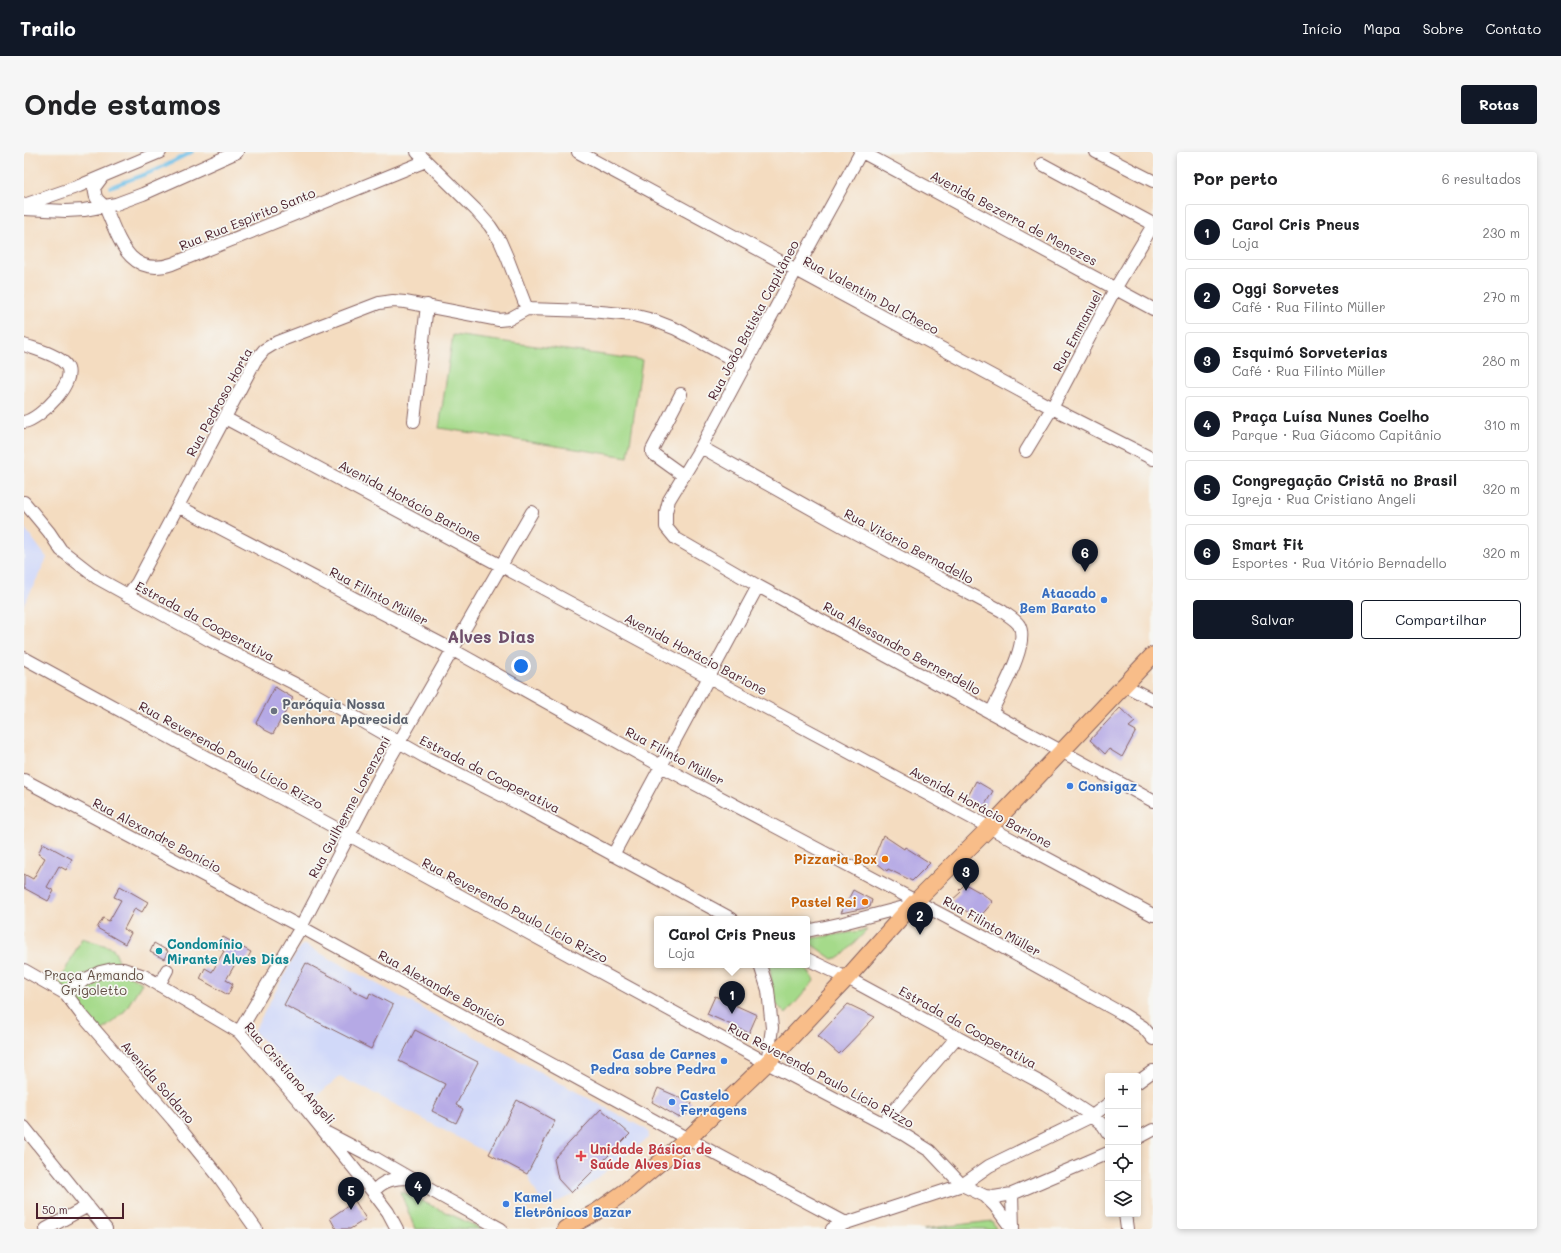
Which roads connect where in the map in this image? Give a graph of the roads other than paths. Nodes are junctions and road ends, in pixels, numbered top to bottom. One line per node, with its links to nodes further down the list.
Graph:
1 (160, 152): 9 (street)
2 (237, 152): 12 (street)
3 (418, 152): 7 (street)
4 (578, 152): 15 (street, Rua Valentim Dal Checo)
5 (861, 152): 15 (street, Rua João Batista Capitâneo); 16 (street, Avenida Bezerra de Menezes)
6 (1096, 152): 10 (street)
7 (426, 161): 12 (street, Rua Rua Espírito Santo); 18 (street)
8 (1042, 164): 14 (street)
9 (103, 176): 11 (street); 12 (street, Rua Rua Espírito Santo)
10 (1153, 181)
11 (24, 205)
12 (105, 206): 13 (street)
13 (24, 209)
14 (1153, 224): 16 (street, Rua Emmanuel)
15 (796, 270): 21 (street, Rua João Batista Capitâneo); 23 (street, Rua Valentim Dal Checo)
16 (1115, 289): 19 (street, Avenida Bezerra de Menezes); 23 (street, Rua Emmanuel)
17 (427, 305): 18 (street, Rua Pedroso Horta); 24 (street, Rua Pedroso Horta); 25 (street)
18 (527, 309): 21 (street)
19 (1153, 309)
20 (24, 345): 26 (street)
21 (745, 366): 27 (street, Rua João Batista Capitâneo)
22 (681, 394): 30 (street)
23 (1052, 408): 28 (street, Rua Emmanuel); 29 (street, Rua Valentim Dal Checo)
24 (225, 418): 33 (street, Rua Pedroso Horta); 35 (street, Avenida Horácio Barione)
25 (414, 421)
26 (24, 422)
27 (701, 448): 30 (street, Rua João Batista Capitâneo); 44 (street, Rua Vitório Bernadello)
28 (1026, 451)
29 (1153, 459)
30 (684, 476): 31 (street, Rua João Batista Capitâneo)
31 (669, 500): 36 (street, Rua Alessandro Bernerdello)
32 (24, 502): 37 (street, Estrada da Cooperativa)
33 (178, 506): 37 (street, Rua Pedroso Horta); 38 (street, Rua Filinto Müller)
34 (532, 512): 35 (street, Rua Guilherme Lorenzoni)
35 (500, 565): 38 (street, Rua Guilherme Lorenzoni); 41 (street, Avenida Horácio Barione)
36 (758, 586): 41 (street); 44 (street, Rua Alessandro Bernerdello)
37 (127, 596): 45 (street, Estrada da Cooperativa)
38 (452, 650): 45 (street, Rua Guilherme Lorenzoni); 47 (street, Rua Filinto Müller)
39 (1153, 655): 42 (main road)
40 (24, 658): 51 (street, Rua Reverendo Paulo Lício Rizzo)
41 (709, 677): 47 (street); 50 (street, Avenida Horácio Barione)
42 (1124, 685): 43 (street); 46 (main road)
43 (1153, 700)
44 (991, 713): 46 (street, Rua Alessandro Bernerdello)
45 (400, 743): 51 (street, Rua Guilherme Lorenzoni); 52 (street, Estrada da Cooperativa)
46 (1062, 751): 49 (street, Rua Alessandro Bernerdello); 50 (main road)
47 (661, 766): 52 (street); 53 (street, Rua Filinto Müller)
48 (24, 780): 56 (street, Rua Alexandre Bonício)
49 (1153, 801)
50 (990, 827): 53 (main road); 54 (street, Avenida Horácio Barione)
51 (349, 836): 56 (street, Rua Guilherme Lorenzoni); 68 (street, Rua Reverendo Paulo Lício Rizzo)
52 (613, 855): 55 (street, Estrada da Cooperativa)
53 (914, 903): 57 (street); 62 (main road); 67 (street, Rua Filinto Müller)
54 (1153, 915)
55 (726, 916)
56 (301, 927): 65 (street, Rua Guilherme Lorenzoni); 79 (street, Rua Alexandre Bonício)
57 (810, 930)
58 (810, 960): 62 (street, Estrada da Cooperativa)
59 (761, 968): 68 (street)
60 (24, 970): 64 (street, Avenida Soldano)
61 (167, 970): 63 (street)
62 (848, 978): 66 (street, Estrada da Cooperativa); 68 (main road)
63 (159, 985): 64 (street, Rua Cristiano Angeli); 65 (street, Rua Cristiano Angeli)
64 (66, 994): 91 (street, Avenida Soldano)
65 (239, 1032): 77 (street, Rua Cristiano Angeli)
66 (957, 1037): 72 (street, Estrada da Cooperativa); 73 (street)
67 (1153, 1038)
68 (767, 1063): 73 (street, Rua Reverendo Paulo Lício Rizzo); 79 (main road)
69 (1153, 1071): 70 (street)
70 (1141, 1080)
71 (1105, 1106): 72 (street)
72 (1092, 1116): 75 (street, Estrada da Cooperativa); 82 (street)
73 (883, 1123): 82 (street, Rua Reverendo Paulo Lício Rizzo)
74 (24, 1127): 86 (street)
75 (1105, 1128)
76 (1153, 1130): 78 (street)
77 (323, 1131): 81 (street); 83 (street, Rua Cristiano Angeli)
78 (1141, 1136)
79 (688, 1139): 88 (street, Rua Alexandre Bonício); 94 (main road)
80 (1105, 1154): 84 (street)
81 (410, 1178): 83 (street); 93 (street)
82 (962, 1184): 85 (street, Rua Reverendo Paulo Lício Rizzo); 88 (street)
83 (373, 1192): 92 (street, Rua Cristiano Angeli)
84 (1012, 1194): 85 (street); 96 (street)
85 (985, 1196): 96 (street)
86 (88, 1206): 89 (street); 90 (street)
87 (1125, 1217): 97 (street)
88 (846, 1223): 95 (street)
89 (46, 1229)
90 (106, 1229)
91 (256, 1229)
92 (398, 1229)
93 (501, 1229)
94 (565, 1229)
95 (832, 1229)
96 (1012, 1229)
97 (1127, 1229)

